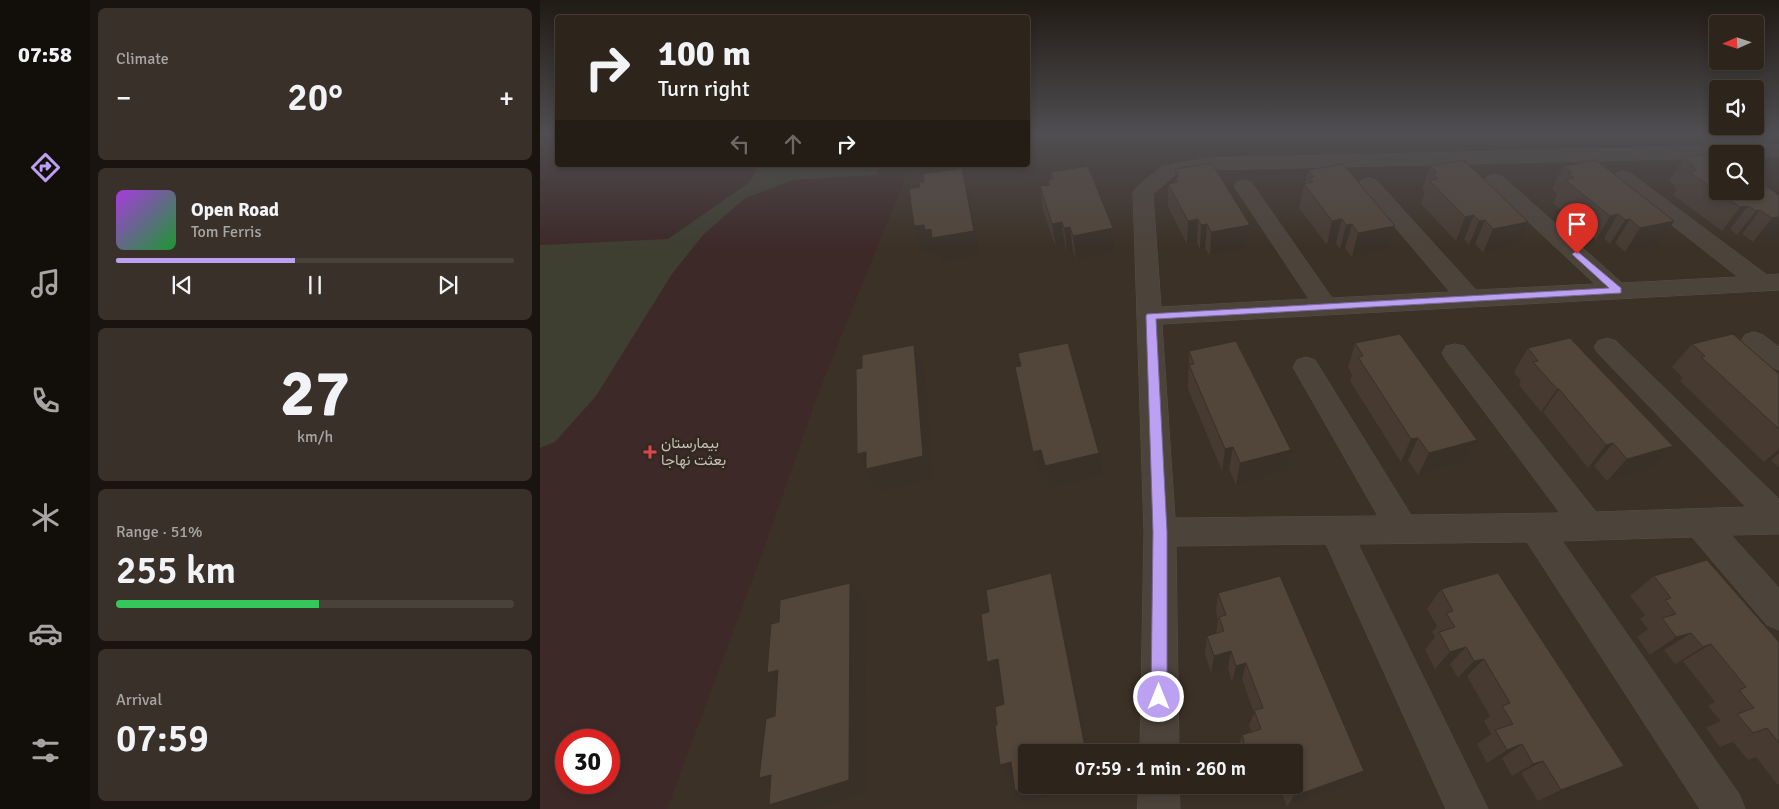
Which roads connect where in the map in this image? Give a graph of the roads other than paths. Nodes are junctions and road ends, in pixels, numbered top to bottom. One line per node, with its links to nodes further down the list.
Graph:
1 (1166, 173): 10 (street)
2 (1623, 177): 6 (street)
3 (1496, 180): 7 (street)
4 (1369, 184): 8 (street)
5 (1244, 186): 9 (street)
6 (1771, 282): 7 (street)
7 (1618, 291): 8 (street)
8 (1470, 299): 9 (street)
9 (1326, 307): 10 (street)
10 (1151, 316): 22 (street)
11 (1754, 341): 14 (street)
12 (1607, 347): 16 (street)
13 (1455, 353): 18 (street)
14 (1779, 361)
15 (1306, 367): 20 (street)
16 (1779, 520): 17 (street)
17 (1700, 522): 18 (street); 23 (street)
18 (1588, 526): 19 (street)
19 (1535, 528): 20 (street); 28 (street)
20 (1402, 529): 21 (street)
21 (1335, 530): 22 (street); 27 (street)
22 (1160, 532): 24 (street)
23 (1779, 613)
24 (1159, 744)
25 (1159, 794): 26 (street)
26 (1158, 809)
27 (1467, 809)
28 (1724, 809)

